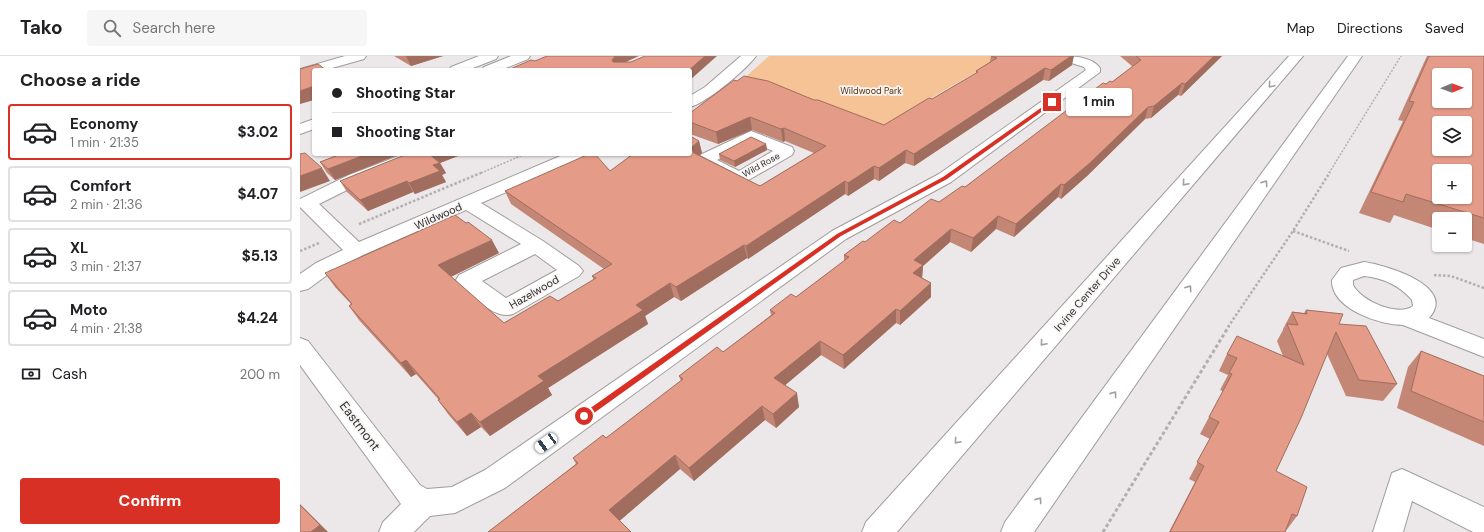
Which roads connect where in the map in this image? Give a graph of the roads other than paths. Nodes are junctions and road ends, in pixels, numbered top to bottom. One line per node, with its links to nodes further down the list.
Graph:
1 (359, 56): 8 (main road)
2 (491, 56): 9 (main road)
3 (523, 56): 10 (main road)
4 (1064, 56): 30 (main road)
5 (1296, 56): 33 (main road, Irvine Center Drive, one-way to 33)
6 (1355, 56): 34 (main road, one-way to 6)
7 (741, 58): 13 (main road)
8 (317, 68)
9 (461, 68)
10 (494, 68)
11 (312, 70): 12 (main road)
12 (300, 73)
13 (692, 102)
14 (312, 125): 15 (main road)
15 (300, 129)
16 (312, 139): 17 (main road)
17 (300, 142)
18 (697, 143): 19 (main road)
19 (718, 153)
20 (413, 156): 23 (main road)
21 (574, 156): 22 (main road, Wildwood)
22 (468, 203): 24 (main road); 25 (main road, Wildwood)
23 (304, 204): 25 (main road)
24 (536, 245)
25 (356, 251): 26 (main road, Wildwood)
26 (300, 284)
27 (1407, 318): 29 (main road)
28 (300, 347): 30 (main road, Eastmont)
29 (1484, 348)
30 (422, 503): 32 (main road)
31 (1484, 522): 35 (main road)
32 (394, 532)
33 (877, 532)
34 (1016, 532)
35 (1388, 532)

